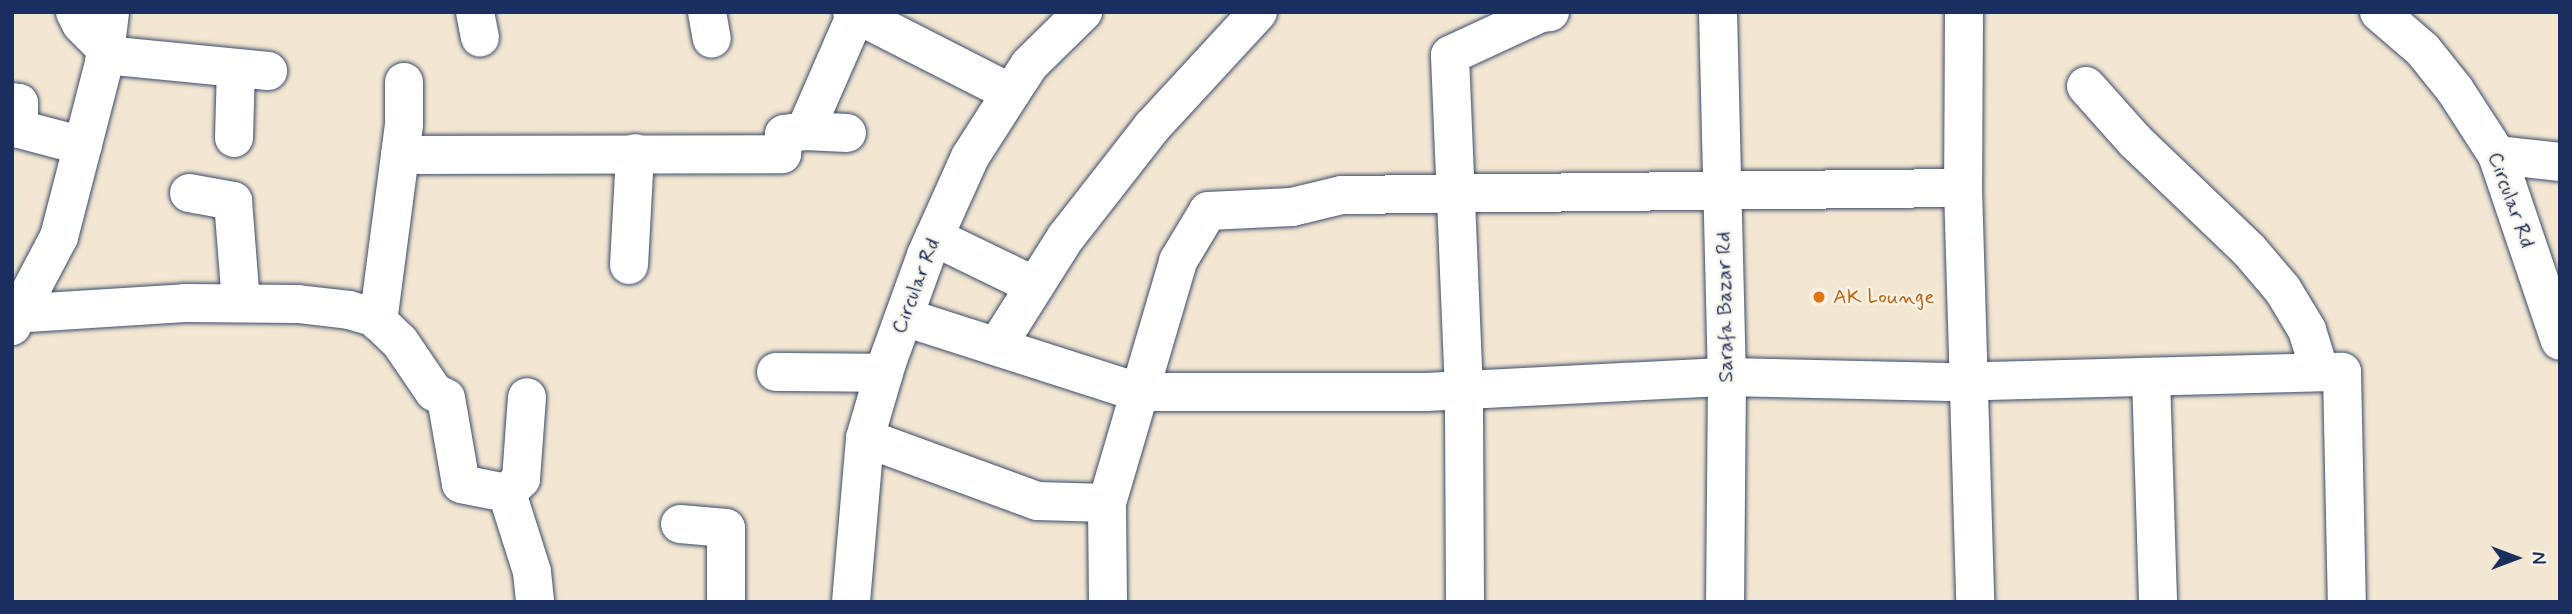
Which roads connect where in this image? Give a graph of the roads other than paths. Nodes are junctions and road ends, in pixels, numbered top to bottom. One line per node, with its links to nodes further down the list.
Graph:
1 (75, 12): 9 (street)
2 (1083, 12): 12 (street, Circular Rd)
3 (1258, 12): 28 (street)
4 (1550, 12): 24 (street)
5 (1718, 12): 22 (street, Sarafa Bazar Rd)
6 (1964, 12): 23 (street)
7 (2379, 12): 20 (street, Circular Rd)
8 (854, 13): 12 (street); 14 (street)
9 (107, 39): 16 (street); 17 (street)
10 (404, 82): 19 (street)
11 (2086, 86): 36 (street)
12 (1011, 93): 26 (street, Circular Rd)
13 (12, 102): 17 (street)
14 (805, 131): 15 (street); 18 (street)
15 (847, 133)
16 (234, 138)
17 (83, 146): 31 (street)
18 (635, 153): 19 (street); 27 (street)
19 (400, 155): 32 (street)
20 (2497, 155): 21 (street); 33 (street, Circular Rd)
21 (2560, 162)
22 (1722, 188): 23 (street); 24 (street); 38 (street, Sarafa Bazar Rd)
23 (1964, 188): 40 (street)
24 (1456, 192): 41 (street); 42 (street)
25 (189, 194): 29 (street)
26 (934, 237): 28 (street); 30 (street, Circular Rd)
27 (629, 265)
28 (1035, 286): 34 (street)
29 (241, 303): 31 (street); 32 (street)
30 (904, 317): 34 (street); 37 (street, Circular Rd)
31 (14, 319)
32 (378, 322): 45 (street)
33 (2560, 341)
34 (997, 345): 42 (street)
35 (776, 372): 37 (street)
36 (2320, 372): 39 (street); 56 (street)
37 (884, 373): 44 (street, Circular Rd)
38 (1727, 377): 40 (street); 41 (street); 53 (street, Sarafa Bazar Rd)
39 (2151, 377): 40 (street); 55 (street)
40 (1970, 381): 54 (street)
41 (1464, 391): 42 (street); 52 (street)
42 (1138, 392): 46 (street)
43 (527, 397): 45 (street)
44 (865, 438): 46 (street); 50 (street, Circular Rd)
45 (507, 493): 48 (street)
46 (1107, 503): 51 (street)
47 (680, 524): 49 (street)
48 (535, 602)
49 (726, 602)
50 (851, 602)
51 (1108, 602)
52 (1465, 602)
53 (1726, 602)
54 (1975, 602)
55 (2158, 602)
56 (2347, 602)

